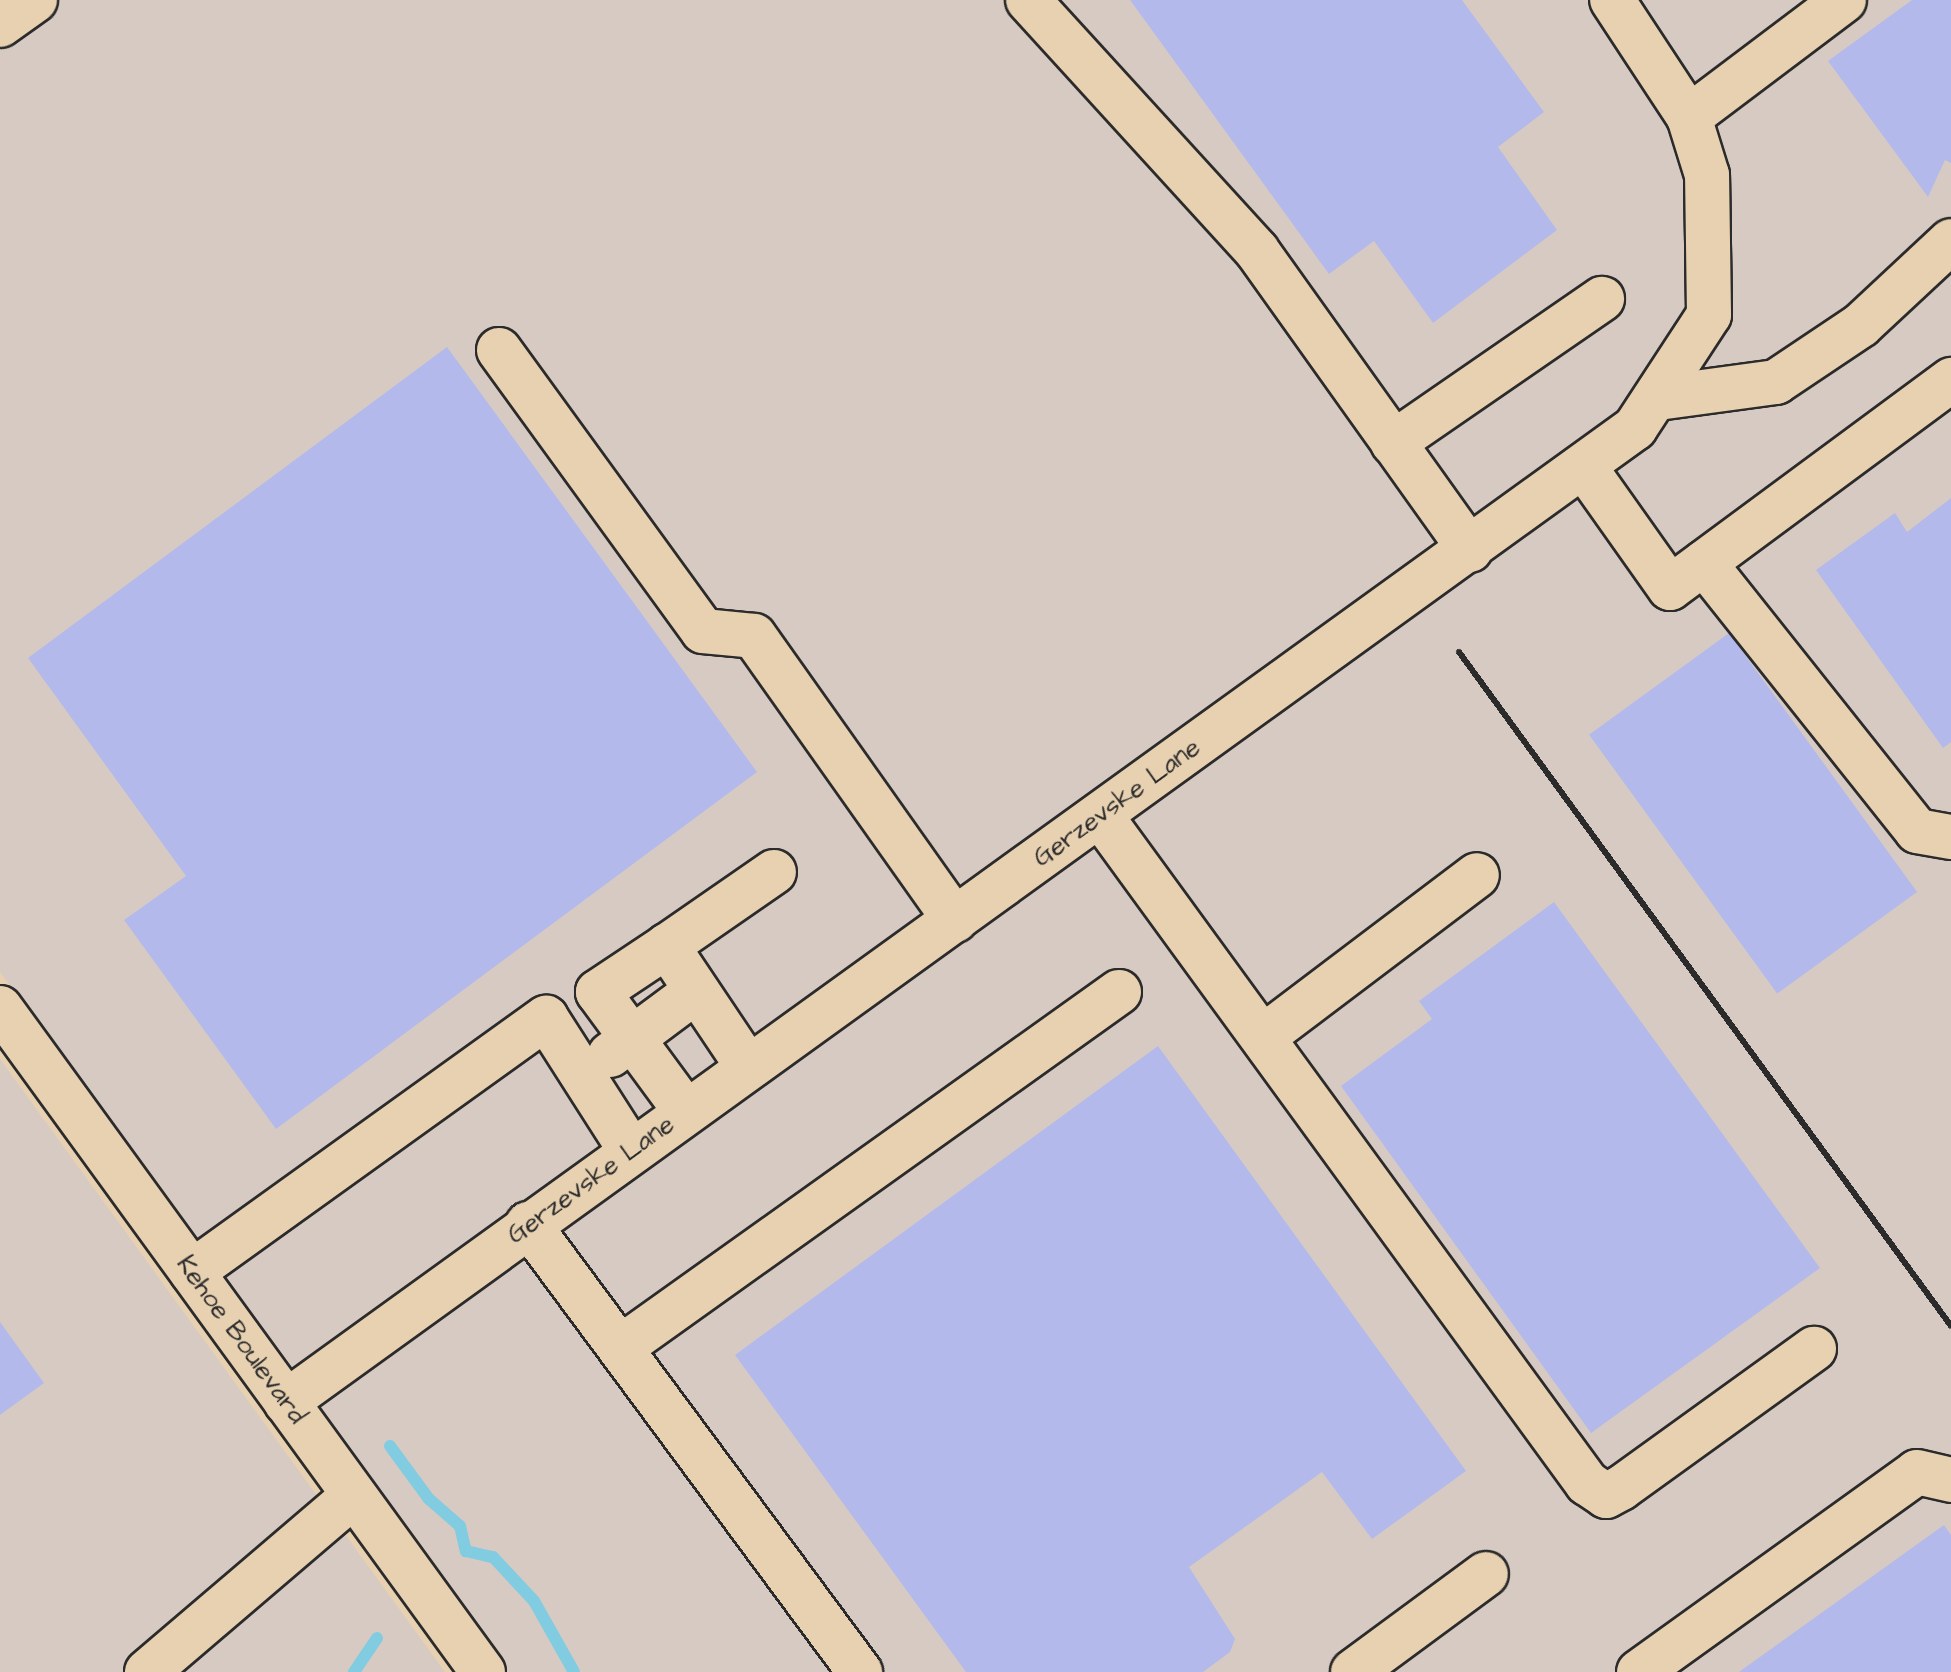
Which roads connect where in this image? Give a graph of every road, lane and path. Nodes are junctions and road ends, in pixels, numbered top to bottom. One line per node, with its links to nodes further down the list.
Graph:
1 (35, 0): 5 (street)
2 (1028, 0): 12 (street)
3 (1612, 0): 6 (street, Gerzevske Lane)
4 (1844, 0): 6 (street)
5 (0, 25)
6 (1689, 117): 11 (street, Gerzevske Lane)
7 (1951, 241): 11 (street)
8 (1602, 299): 12 (street)
9 (499, 350): 20 (street)
10 (1951, 380): 15 (street)
11 (1658, 398): 13 (street, Gerzevske Lane)
12 (1393, 443): 14 (street)
13 (1585, 468): 14 (street, Gerzevske Lane); 15 (street)
14 (1470, 550): 16 (street, Gerzevske Lane)
15 (1704, 563): 17 (street)
16 (1100, 815): 20 (street, Gerzevske Lane); 25 (street)
17 (1951, 837)
18 (774, 872): 21 (street)
19 (1477, 875): 25 (street)
20 (955, 920): 27 (street, Gerzevske Lane)
21 (667, 946): 22 (street); 26 (street)
22 (696, 991): 26 (street); 27 (street)
23 (1119, 992): 33 (street)
24 (0, 1008): 32 (street, Kehoe Boulevard)
25 (1263, 1037): 34 (street)
26 (632, 1038): 28 (street); 29 (street)
27 (748, 1067): 29 (street, Gerzevske Lane)
28 (582, 1075): 30 (street); 32 (street)
29 (686, 1112): 30 (street, Gerzevske Lane)
30 (631, 1151): 31 (street, Gerzevske Lane)
31 (528, 1224): 33 (street); 35 (street, Gerzevske Lane)
32 (192, 1272): 35 (street, Kehoe Boulevard)
33 (620, 1348): 41 (street)
34 (1814, 1349)
35 (286, 1402): 37 (street, Kehoe Boulevard)
36 (1951, 1480): 43 (street)
37 (354, 1495): 39 (street); 40 (street, Kehoe Boulevard)
38 (1486, 1574): 42 (street)
39 (147, 1672)
40 (483, 1672)
41 (860, 1672)
42 (1353, 1672)
43 (1639, 1672)

